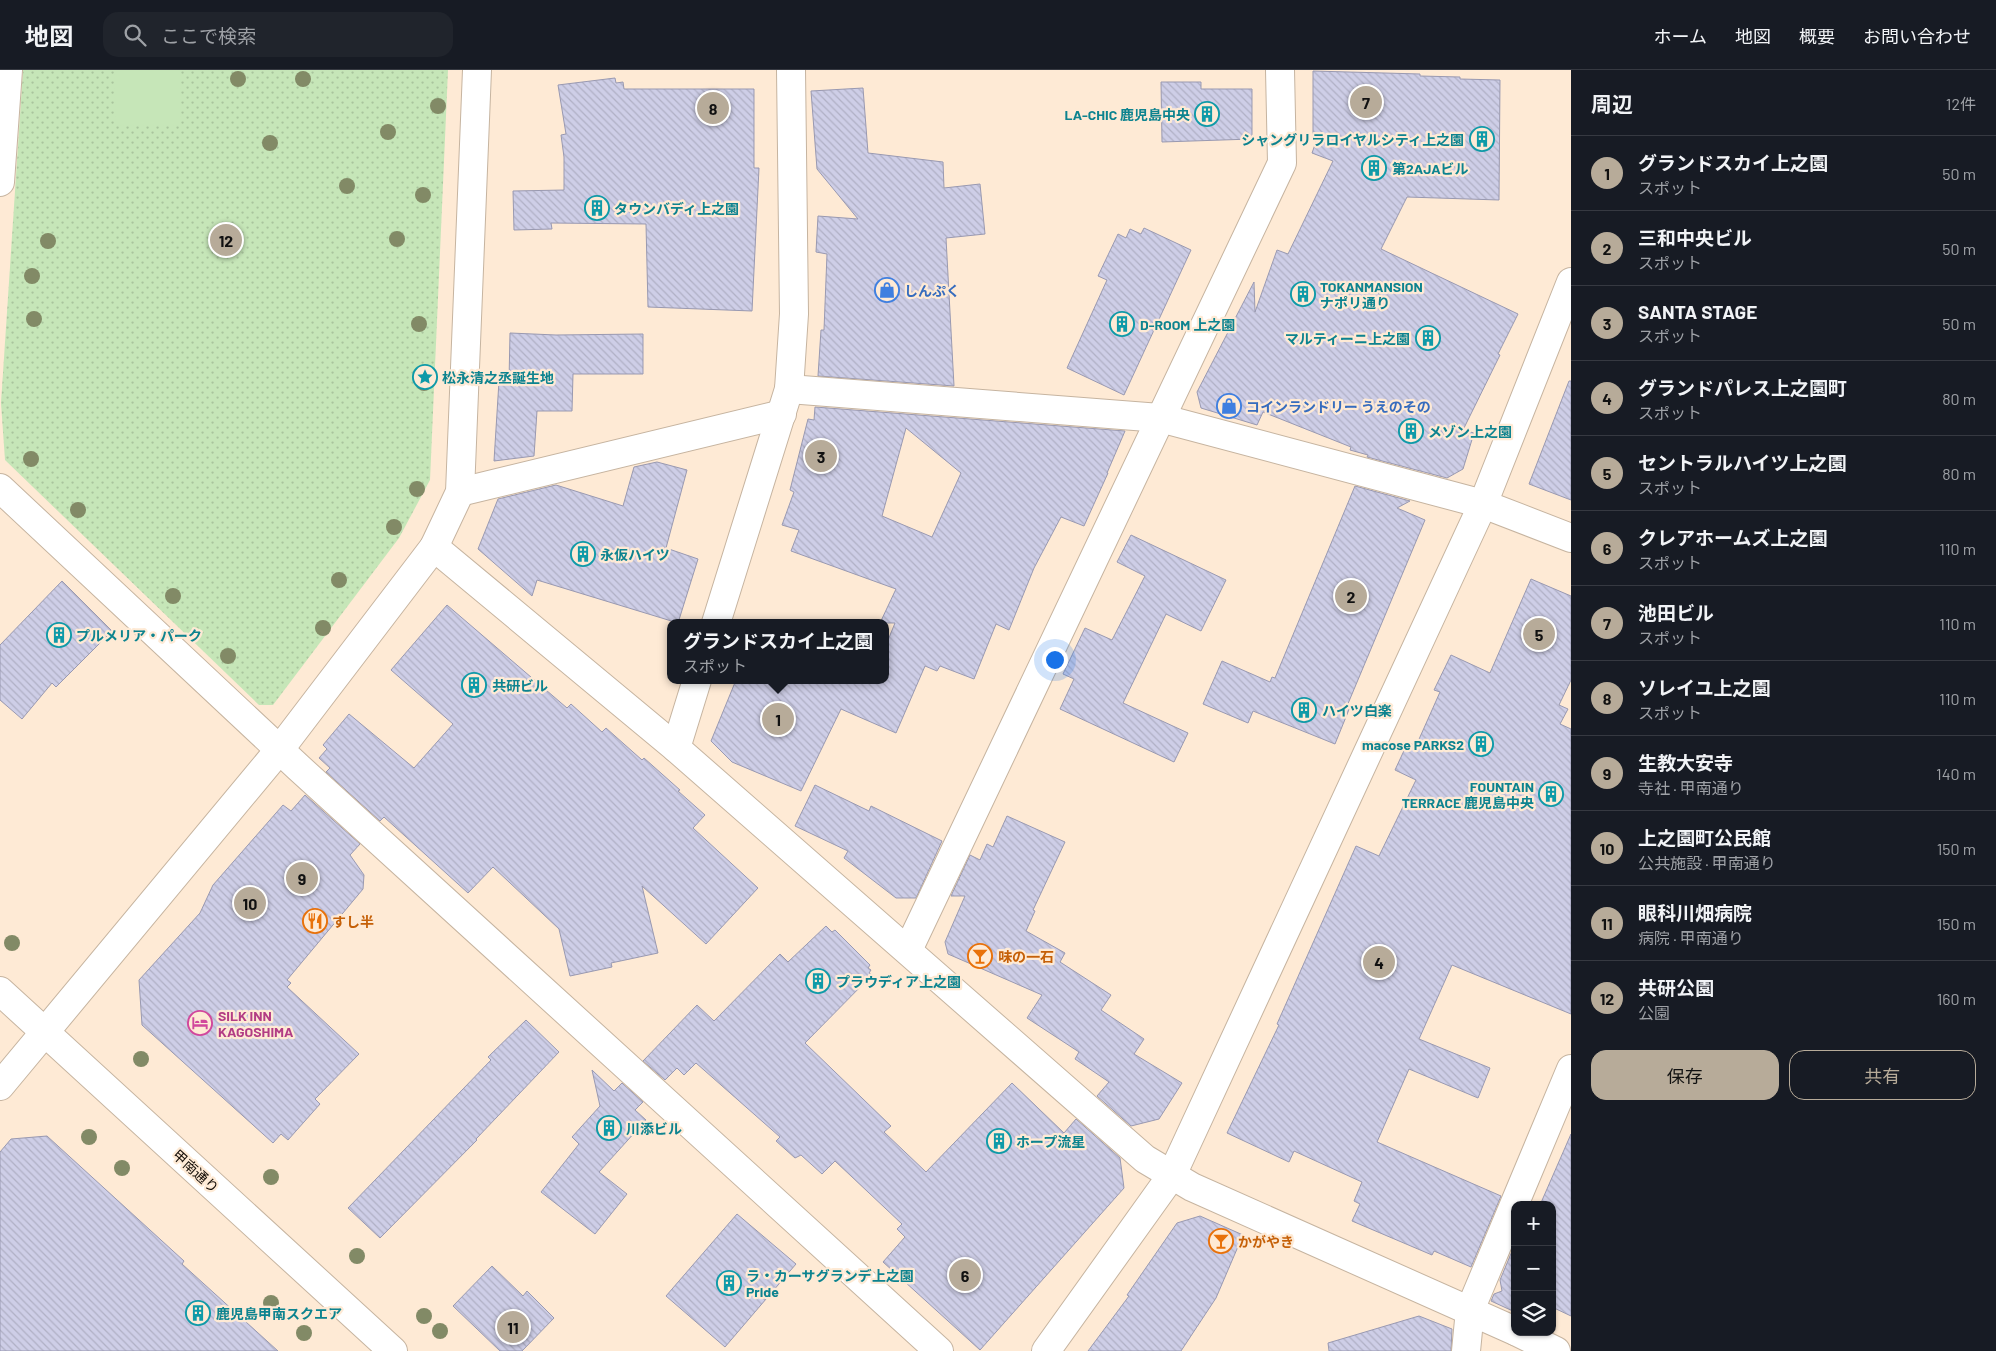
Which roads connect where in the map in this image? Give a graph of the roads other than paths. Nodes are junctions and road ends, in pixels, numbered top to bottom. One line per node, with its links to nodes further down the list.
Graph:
1 (8, 70): 5 (street)
2 (477, 70): 10 (street)
3 (791, 70): 7 (street)
4 (1280, 70): 8 (street)
5 (0, 182)
6 (1571, 282): 11 (street)
7 (786, 401): 8 (street); 10 (street); 14 (street)
8 (1160, 418): 11 (street); 18 (street)
9 (0, 488): 17 (street)
10 (460, 492): 13 (street)
11 (1483, 504): 12 (street); 23 (street)
12 (1571, 538)
13 (434, 547): 16 (street); 17 (street)
14 (717, 619)
15 (697, 684): 16 (street)
16 (676, 748): 18 (street)
17 (280, 749): 20 (street); 28 (street)
18 (908, 950): 23 (street)
19 (0, 991): 20 (street, 甲南通り)
20 (44, 1032): 22 (street); 27 (street, 甲南通り)
21 (1571, 1070): 24 (street)
22 (0, 1086)
23 (1172, 1175): 24 (street); 29 (street)
24 (1470, 1310): 25 (street); 30 (street)
25 (1511, 1330)
26 (1524, 1336): 31 (street)
27 (393, 1351)
28 (939, 1351)
29 (1046, 1351)
30 (1466, 1351)
31 (1556, 1351)

